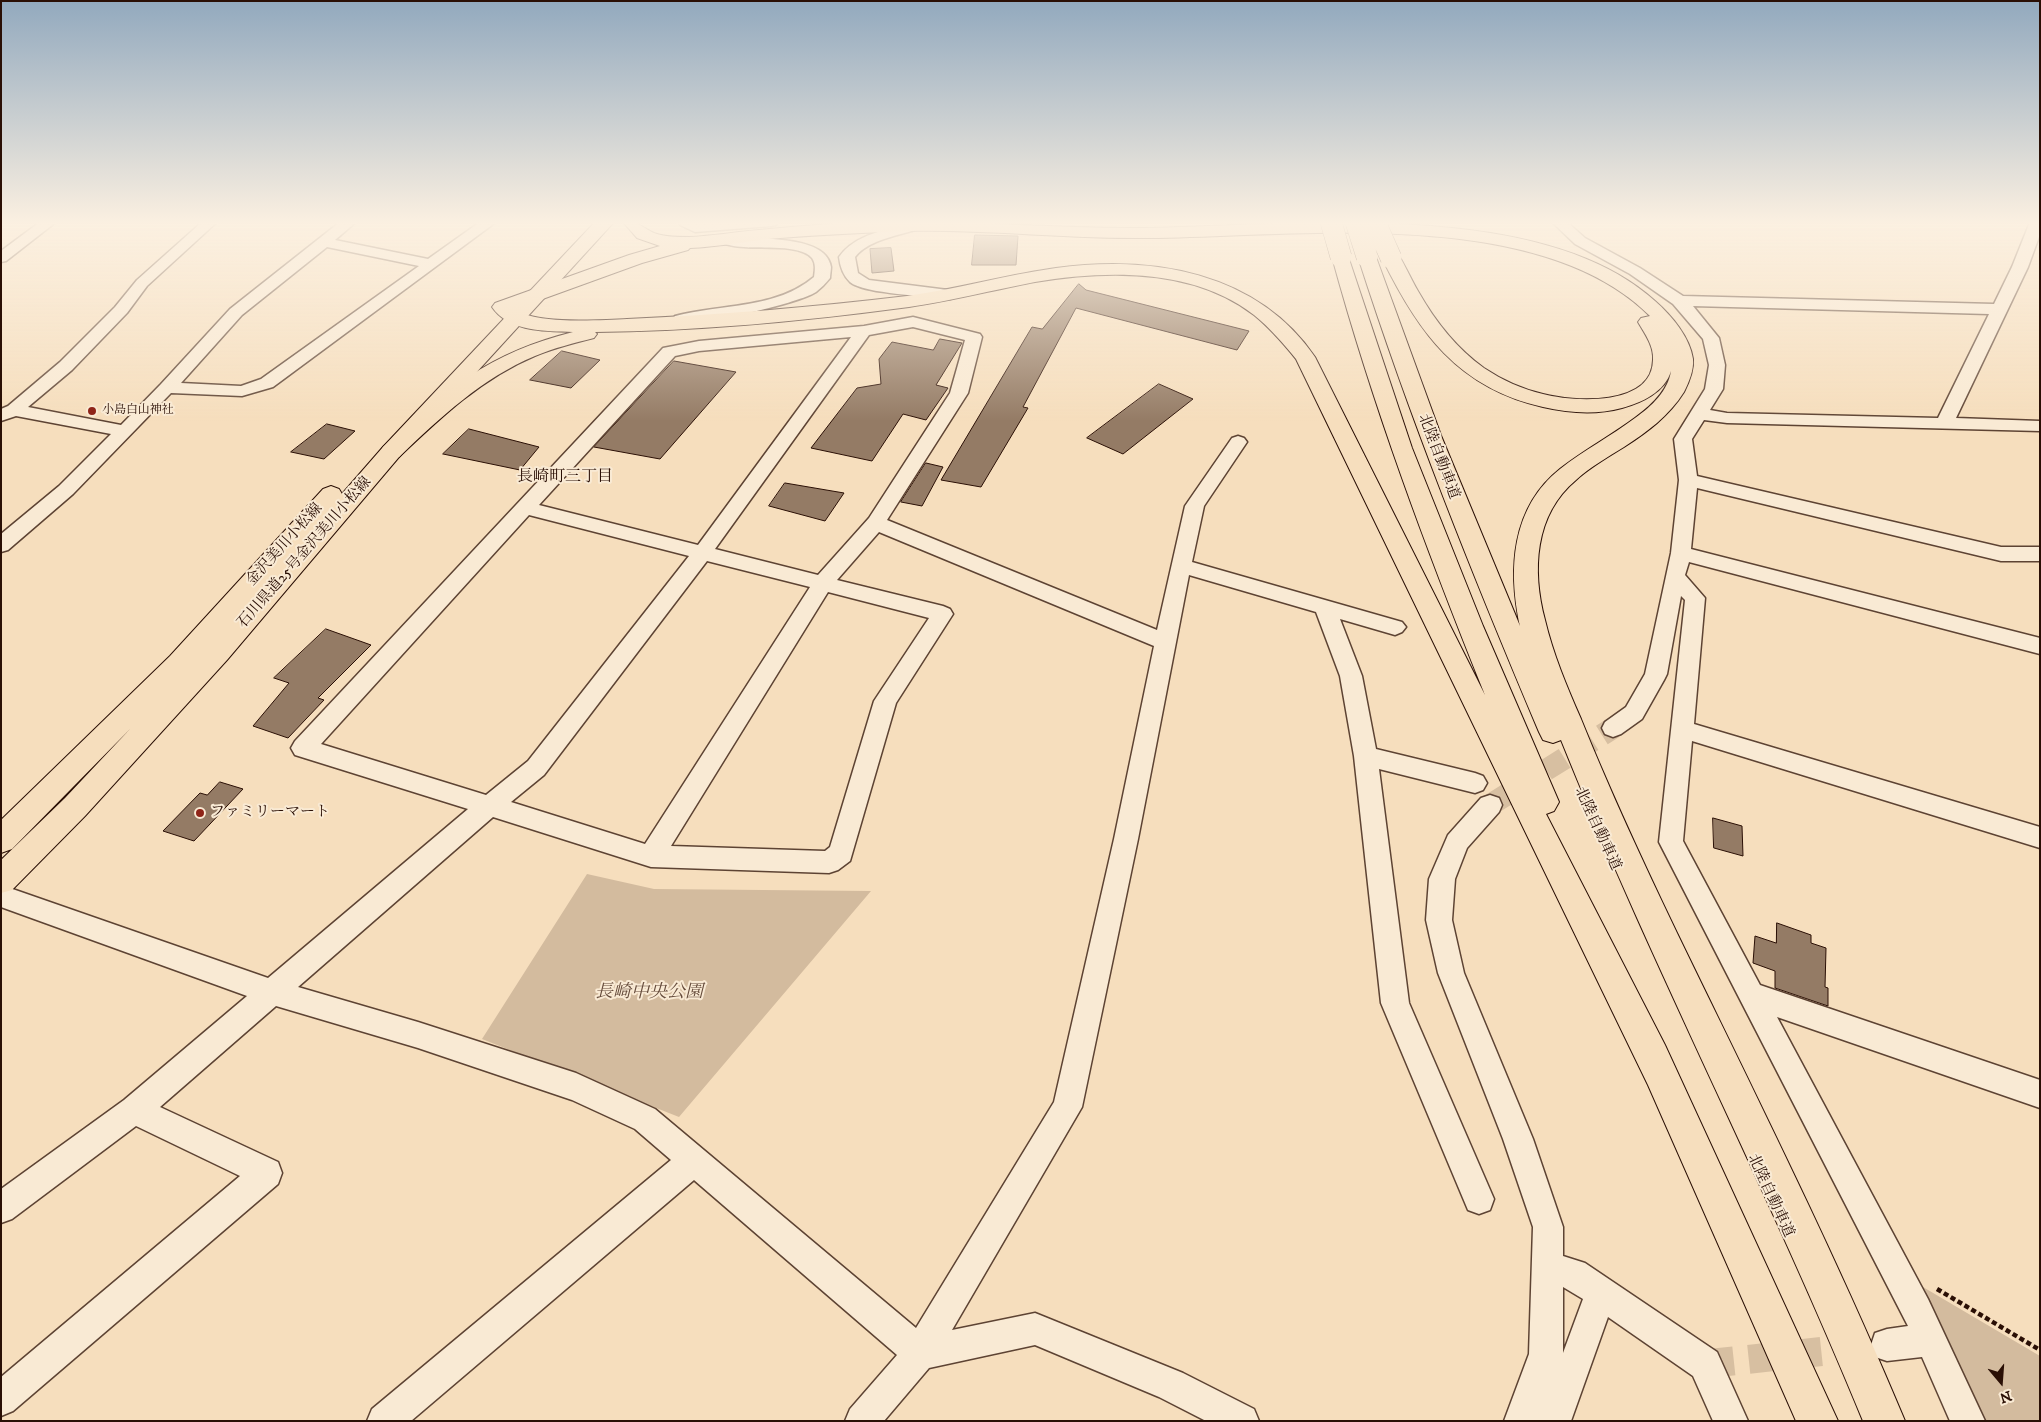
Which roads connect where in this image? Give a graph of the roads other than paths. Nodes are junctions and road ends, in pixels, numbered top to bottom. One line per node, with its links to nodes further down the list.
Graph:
1 (138, 288): 26 (street)
2 (265, 288): 25 (street)
3 (397, 288): 25 (street)
4 (529, 288): 22 (main road, 金沢美川小松線)
5 (543, 288): 19 (main road, 石川県道25号金沢美川小松線)
6 (558, 288): 19 (main road)
7 (812, 288): 23 (street)
8 (902, 288): 18 (street)
9 (977, 288): 18 (main road)
10 (1221, 288): 57 (main road)
11 (1365, 288): 57 (main road, 北陸自動車道)
12 (1376, 288): 76 (main road, 北陸自動車道)
13 (1395, 288): 14 (main road)
14 (1608, 288)
15 (1628, 288): 77 (main road)
16 (1661, 288): 20 (street)
17 (2009, 288): 21 (street)
18 (950, 294): 23 (main road)
19 (534, 298): 22 (main road, 石川県道25号金沢美川小松線)
20 (1679, 301): 21 (street); 27 (street)
21 (1998, 309): 28 (street)
22 (509, 313): 23 (main road); 32 (main road, 石川県道25号金沢美川小松線); 51 (main road, 金沢美川小松線)
23 (650, 324): 32 (main road)
24 (864, 331): 34 (street); 35 (street); 37 (street)
25 (167, 388): 30 (street)
26 (8, 413): 30 (street)
27 (1700, 414): 28 (street); 33 (street)
28 (1944, 424): 29 (street)
29 (2040, 426)
30 (125, 431): 36 (street)
31 (1238, 442): 40 (street)
32 (391, 452): 53 (main road, 石川県道25号金沢美川小松線)
33 (1688, 480): 38 (street); 39 (street)
34 (526, 508): 37 (street); 49 (street)
35 (876, 523): 41 (street); 44 (street)
36 (1, 545)
37 (703, 552): 41 (street); 49 (street)
38 (2040, 554)
39 (1678, 565): 45 (street); 46 (street); 47 (street)
40 (1181, 566): 42 (street); 44 (street)
41 (823, 583): 52 (street); 52 (street)
42 (1326, 607): 43 (street); 48 (street)
43 (1395, 627)
44 (1165, 642): 67 (street)
45 (2040, 646)
46 (1613, 728)
47 (1681, 729): 50 (street); 56 (street)
48 (1366, 756): 61 (street); 63 (street)
49 (489, 806): 52 (street); 55 (street)
50 (2040, 838)
51 (1, 840)
52 (652, 856)
53 (1, 880)
54 (1, 896): 55 (street)
55 (271, 992): 59 (street); 60 (street)
56 (1752, 995): 58 (street); 65 (street)
57 (1660, 1073): 75 (main road, 北陸自動車道)
58 (2040, 1094)
59 (134, 1110): 62 (street); 68 (street)
60 (694, 1160): 67 (street); 69 (street)
61 (1479, 1199)
62 (1, 1208)
63 (1547, 1268): 64 (street); 72 (street)
64 (1601, 1293): 73 (street); 74 (street)
65 (1931, 1340): 66 (street); 78 (street)
66 (1887, 1345)
67 (920, 1353): 70 (street); 71 (street)
68 (1, 1399)
69 (384, 1421)
70 (862, 1421)
71 (1242, 1421)
72 (1521, 1421)
73 (1554, 1421)
74 (1731, 1421)
75 (1817, 1421)
76 (1877, 1421)
77 (1884, 1421)
78 (1968, 1421)

